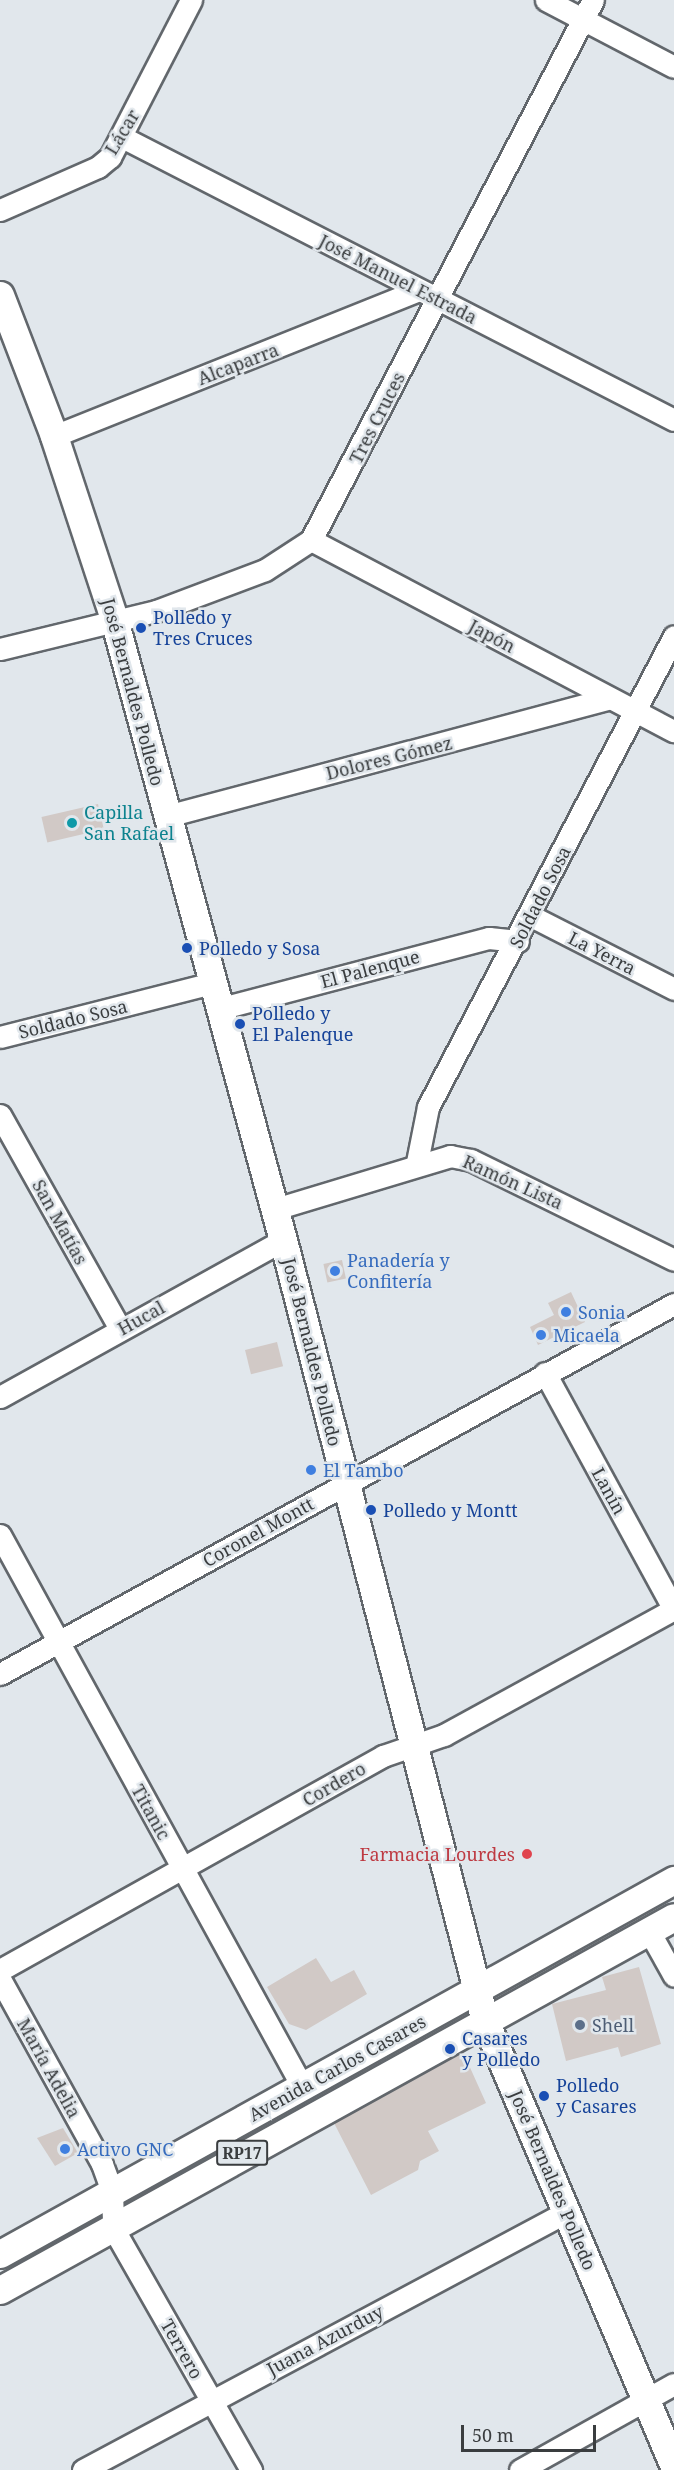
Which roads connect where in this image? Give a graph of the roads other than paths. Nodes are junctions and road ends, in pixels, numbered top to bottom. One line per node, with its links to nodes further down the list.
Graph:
1 (191, 0): 6 (street, Lácar)
2 (546, 0): 4 (street)
3 (593, 0): 4 (street, Tres Cruces)
4 (583, 19): 5 (street); 10 (street, Tres Cruces)
5 (674, 67)
6 (122, 137): 7 (street, Lácar); 8 (street, José Manuel Estrada)
7 (0, 210)
8 (419, 290): 10 (street, José Manuel Estrada); 12 (street, Alcaparra)
9 (0, 295): 12 (main road, José Bernaldes Polledo)
10 (439, 299): 11 (street, José Manuel Estrada); 13 (street, Tres Cruces)
11 (674, 420)
12 (54, 435): 14 (main road, José Bernaldes Polledo)
13 (311, 540): 14 (street, Tres Cruces); 17 (street, Japón)
14 (114, 619): 16 (street, Tres Cruces); 20 (main road, José Bernaldes Polledo)
15 (674, 636): 18 (street, Soldado Sosa)
16 (0, 649)
17 (610, 698): 18 (street, Japón); 20 (street, Dolores Gómez)
18 (636, 711): 19 (street, Japón); 21 (street, Soldado Sosa)
19 (674, 731)
20 (167, 816): 24 (main road, José Bernaldes Polledo)
21 (531, 916): 22 (street, Soldado Sosa); 23 (street, La Yerra)
22 (518, 941): 24 (street, El Palenque); 27 (street, Soldado Sosa)
23 (674, 989)
24 (218, 995): 25 (street, Soldado Sosa); 28 (main road, José Bernaldes Polledo)
25 (0, 1037)
26 (0, 1116): 32 (street, San Matías)
27 (417, 1162): 28 (street, Ramón Lista); 30 (street, Ramón Lista)
28 (275, 1209): 29 (main road, José Bernaldes Polledo)
29 (284, 1240): 32 (street, Hucal); 35 (main road, José Bernaldes Polledo)
30 (674, 1260)
31 (674, 1304): 33 (street, Coronel Montt)
32 (120, 1329): 34 (street, Hucal)
33 (545, 1373): 35 (street, Coronel Montt); 37 (street, Lanín)
34 (0, 1397)
35 (346, 1485): 38 (street, Coronel Montt); 40 (main road, José Bernaldes Polledo)
36 (0, 1535): 38 (street, Titanic)
37 (674, 1609): 40 (street, Cordero)
38 (57, 1642): 39 (street, Coronel Montt); 41 (street, Titanic)
39 (0, 1674)
40 (415, 1745): 41 (street, Cordero); 48 (main road, José Bernaldes Polledo)
41 (183, 1870): 45 (street, Cordero); 50 (street, Titanic)
42 (674, 1880): 48 (main road, Avenida Carlos Casares / RP17)
43 (674, 1917): 44 (main road, Avenida Carlos Casares / RP17)
44 (649, 1931): 46 (street); 49 (main road, Avenida Carlos Casares / RP17)
45 (0, 1971)
46 (674, 1976)
47 (0, 1979): 51 (street, María Adelia)
48 (477, 1989): 49 (main road, José Bernaldes Polledo); 50 (main road, Avenida Carlos Casares / RP17)
49 (485, 2021): 52 (main road, José Bernaldes Polledo); 53 (main road, Avenida Carlos Casares / RP17)
50 (303, 2088): 51 (main road, Avenida Carlos Casares / RP17)
51 (112, 2192): 53 (street, María Adelia); 54 (main road, Avenida Carlos Casares / RP17)
52 (568, 2211): 57 (street, Juana Azurduy); 58 (main road, José Bernaldes Polledo)
53 (113, 2228): 55 (main road, Avenida Carlos Casares / RP17); 57 (street, Terrero)
54 (0, 2254)
55 (0, 2290)
56 (674, 2384): 58 (street)
57 (211, 2400): 60 (street, Juana Azurduy); 61 (street, Terrero)
58 (646, 2400): 59 (main road, José Bernaldes Polledo); 62 (street)
59 (674, 2466)
60 (83, 2470)
61 (250, 2470)
62 (520, 2470)

